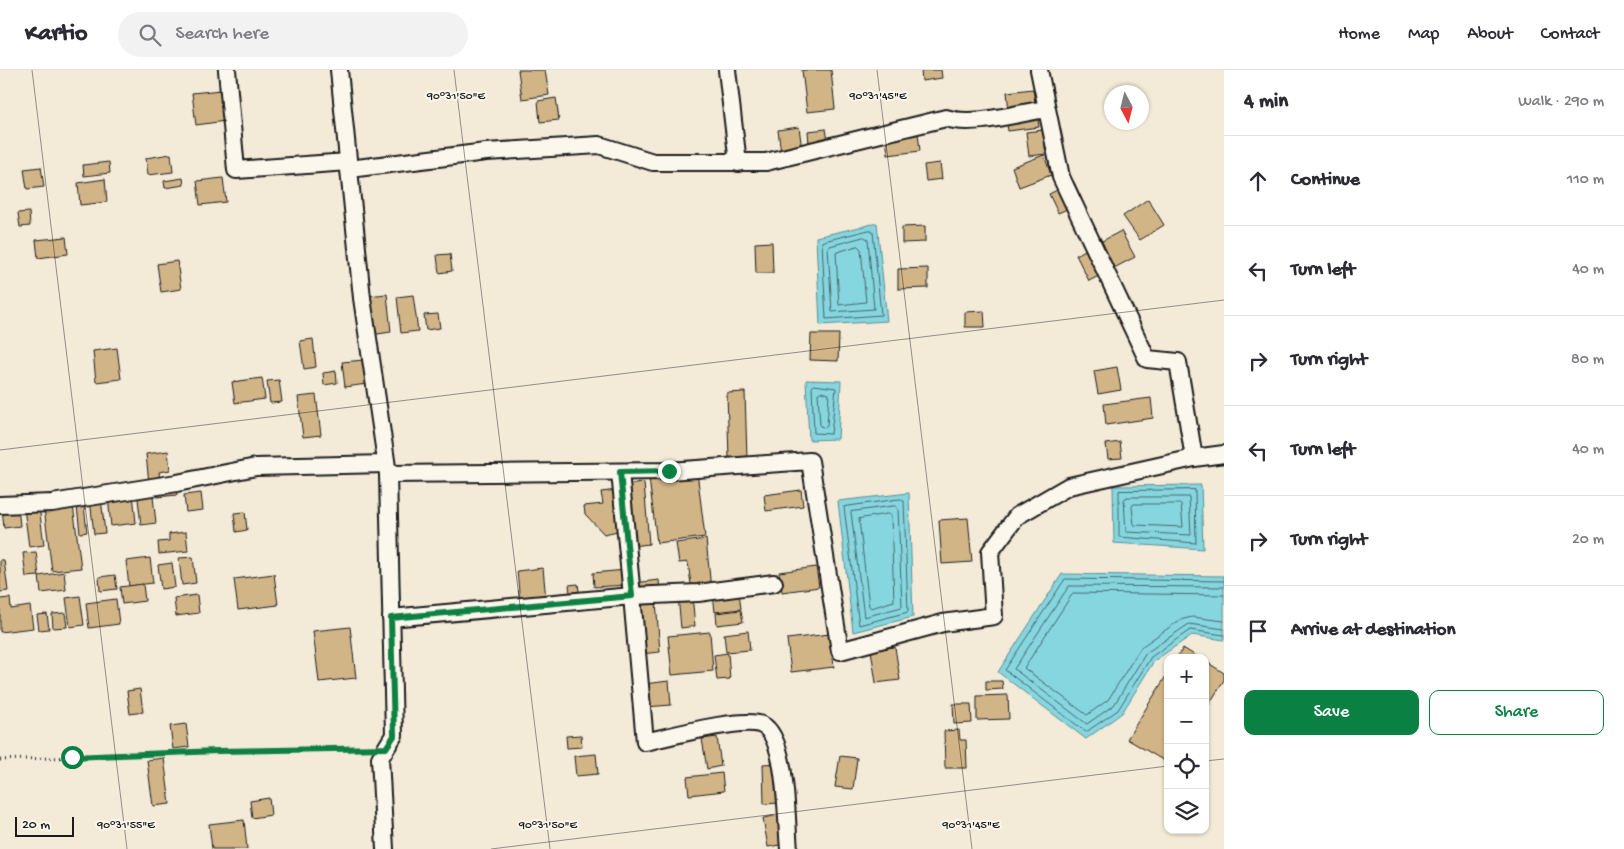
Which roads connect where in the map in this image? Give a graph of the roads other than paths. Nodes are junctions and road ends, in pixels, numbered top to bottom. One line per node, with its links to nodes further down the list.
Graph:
1 (227, 70): 7 (street)
2 (339, 70): 7 (street)
3 (727, 70): 6 (street)
4 (1039, 70): 5 (street)
5 (1046, 109): 6 (street); 9 (street)
6 (738, 162): 7 (street)
7 (348, 166): 10 (street)
8 (1224, 454): 9 (street)
9 (1194, 458): 11 (street)
10 (387, 469): 11 (street); 12 (street); 15 (street)
11 (620, 472): 14 (street)
12 (0, 505)
13 (774, 583): 14 (street)
14 (632, 596): 15 (street); 17 (street)
15 (391, 618): 16 (street)
16 (385, 849)
17 (789, 849)

